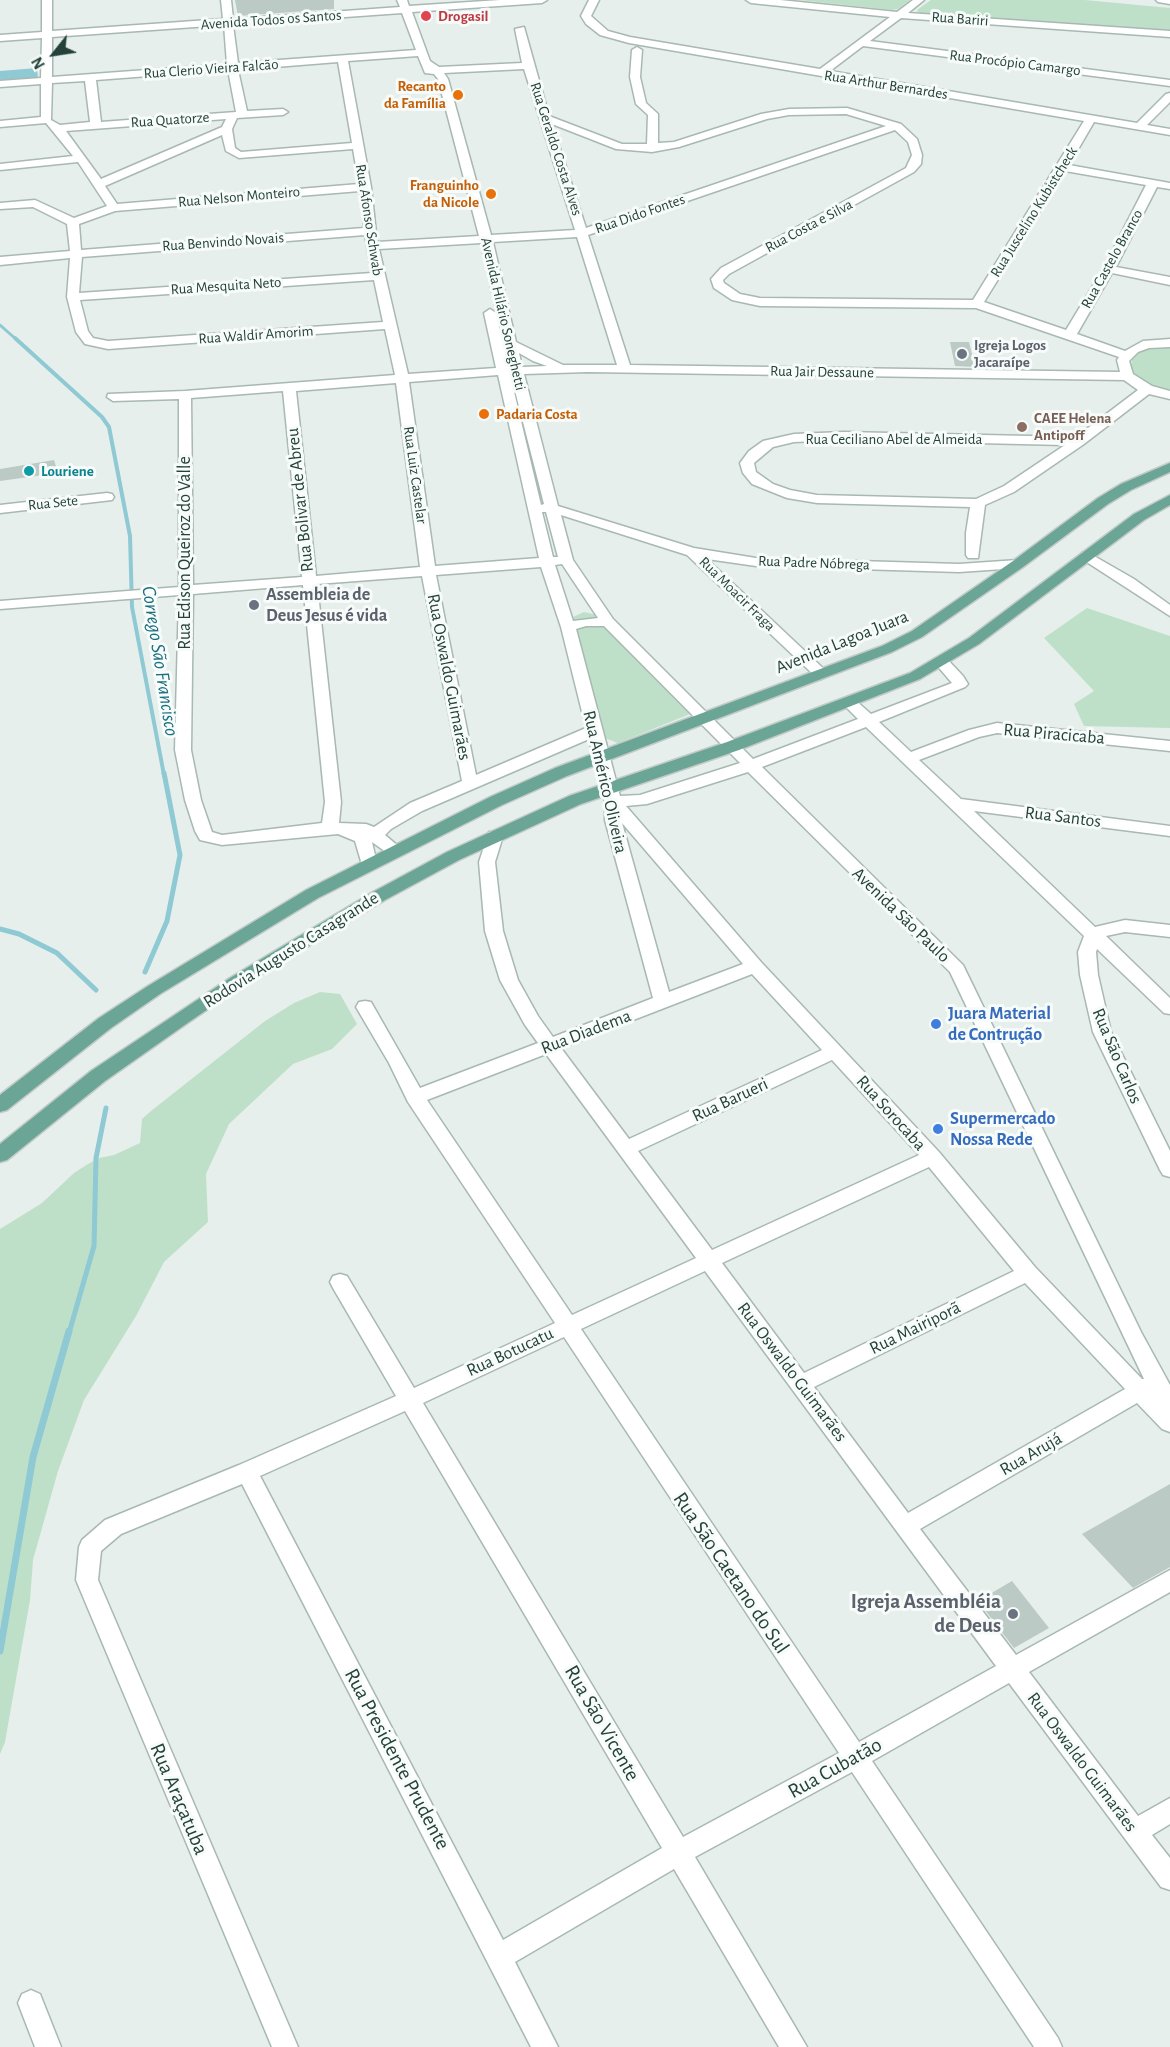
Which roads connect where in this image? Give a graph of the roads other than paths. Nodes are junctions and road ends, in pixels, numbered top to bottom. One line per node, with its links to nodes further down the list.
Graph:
1 (46, 0): 14 (street)
2 (226, 0): 11 (street)
3 (542, 0): 9 (street, Avenida Todos os Santos)
4 (594, 0): 22 (street, Rua Arthur Bernardes)
5 (751, 0): 10 (street, Rua Bariri)
6 (919, 0): 10 (street)
7 (1161, 0): 8 (street)
8 (1170, 1)
9 (404, 5): 11 (street, Avenida Todos os Santos); 19 (street, Avenida Hilário Soneghetti)
10 (899, 15): 13 (street, Rua Bariri); 16 (street)
11 (228, 23): 14 (street, Avenida Todos os Santos); 21 (street)
12 (519, 29): 20 (street, Rua Geraldo Costa Alves)
13 (1170, 34)
14 (48, 35): 15 (street, Avenida Todos os Santos); 24 (street)
15 (0, 38)
16 (860, 43): 22 (street); 25 (street, Rua Procópio Camargo)
17 (637, 50): 42 (street)
18 (343, 60): 19 (street, Rua Clerio Vieira Falcão); 21 (street, Rua Clerio Vieira Falcão); 41 (street, Rua Afonso Schwab)
19 (427, 64): 20 (street, Rua Geraldo Costa Alves); 55 (street, Avenida Hilário Soneghetti)
20 (528, 66): 30 (street, Rua Geraldo Costa Alves)
21 (233, 68): 23 (street, Rua Clerio Vieira Falcão); 29 (street)
22 (820, 74): 32 (street, Rua Arthur Bernardes)
23 (90, 78): 24 (street, Rua Clerio Vieira Falcão); 34 (street)
24 (46, 80): 26 (street, Rua Clerio Vieira Falcão); 31 (street)
25 (1170, 83)
26 (0, 84)
27 (1170, 96): 36 (street)
28 (283, 112): 29 (street, Rua Quatorze)
29 (238, 115): 34 (street, Rua Quatorze); 38 (street)
30 (545, 118): 42 (street); 54 (street, Rua Geraldo Costa Alves)
31 (46, 120): 33 (street); 37 (street)
32 (1088, 123): 36 (street, Rua Arthur Bernardes); 40 (street, Rua Arthur Bernardes); 45 (street, Rua Juscelino Kubistcheck)
33 (0, 124)
34 (96, 125): 37 (street, Rua Quatorze)
35 (897, 126): 42 (street); 54 (street, Rua Dido Fontes); 63 (street, Rua Costa e Silva)
36 (1140, 126): 39 (street, Rua Arthur Bernardes)
37 (58, 128): 43 (street)
38 (227, 129): 41 (street); 47 (street)
39 (1170, 132)
40 (1170, 143)
41 (356, 146): 49 (street, Rua Afonso Schwab)
42 (652, 149)
43 (81, 158): 44 (street); 47 (street)
44 (0, 166)
45 (1062, 167): 46 (street); 63 (street, Rua Juscelino Kubistcheck)
46 (1154, 183): 48 (street); 59 (street, Rua Castelo Branco)
47 (99, 184): 51 (street)
48 (1170, 186)
49 (365, 187): 51 (street, Rua Nelson Monteiro); 53 (street, Rua Afonso Schwab)
50 (0, 207): 52 (street)
51 (114, 208): 52 (street, Rua Nelson Monteiro)
52 (73, 222): 57 (street)
53 (371, 231): 56 (street, Rua Afonso Schwab); 57 (street, Rua Benvindo Novais)
54 (583, 234): 55 (street, Rua Dido Fontes); 70 (street, Rua Geraldo Costa Alves)
55 (480, 240): 56 (street, Rua Dido Fontes); 67 (street, Avenida Hilário Soneghetti); 71 (street, Avenida Hilário Soneghetti)
56 (372, 246): 60 (street, Rua Afonso Schwab)
57 (76, 254): 58 (street, Rua Benvindo Novais); 62 (street)
58 (0, 261)
59 (1109, 269): 61 (street); 65 (street, Rua Castelo Branco)
60 (378, 276): 62 (street, Rua Mesquita Neto); 64 (street, Rua Afonso Schwab)
61 (1170, 281)
62 (73, 297): 64 (street, Rua Waldir Amorim)
63 (977, 304): 65 (street, Rua Costa e Silva)
64 (389, 325): 73 (street, Rua Afonso Schwab)
65 (1070, 335): 68 (street, Rua Costa e Silva)
66 (1170, 343): 68 (street)
67 (512, 345): 69 (street); 71 (street, Avenida Hilário Soneghetti)
68 (1126, 355): 72 (street)
69 (584, 368): 70 (street, Rua Jair Dessaune); 71 (street, Rua Jair Dessaune); 79 (street)
70 (625, 369): 72 (street, Rua Jair Dessaune)
71 (511, 371): 73 (street, Rua Jair Dessaune); 79 (street, Avenida Hilário Soneghetti); 81 (street, Avenida Hilário Soneghetti)
72 (1127, 376): 75 (street)
73 (402, 378): 74 (street, Rua Jair Dessaune); 95 (street, Rua Luiz Castelar)
74 (289, 386): 76 (street, Rua Jair Dessaune); 96 (street, Rua Bolivar de Abreu)
75 (1147, 389): 77 (street); 80 (street)
76 (185, 395): 78 (street, Rua Jair Dessaune); 97 (street, Rua Edison Queiroz do Valle)
77 (1170, 395)
78 (114, 397)
79 (523, 399): 81 (street, Avenida Hilário Soneghetti)
80 (1079, 441): 85 (street); 85 (street, Rua Ceciliano Abel de Almeida)
81 (527, 443): 86 (street, Avenida Hilário Soneghetti); 88 (street, Avenida Hilário Soneghetti)
82 (1169, 465): 94 (main road, Avenida Lagoa Juara)
83 (107, 497): 87 (street, Rua Sete)
84 (1170, 499): 91 (main road)
85 (978, 503): 90 (street)
86 (552, 508): 88 (street, Rua Moacir Fraga); 89 (street, Rua Moacir Fraga); 92 (street, Avenida Hilário Soneghetti)
87 (0, 509)
88 (536, 509): 93 (street, Avenida Hilário Soneghetti)
89 (692, 552): 94 (street, Rua Padre Nóbrega); 103 (street, Rua Moacir Fraga)
90 (973, 555)
91 (1087, 556): 99 (street); 102 (main road)
92 (566, 560): 93 (street); 100 (street, Avenida São Paulo)
93 (547, 562): 95 (street); 101 (street, Rua Américo Oliveira)
94 (1018, 564): 103 (main road, Avenida Lagoa Juara)
95 (428, 571): 96 (street); 113 (street, Rua Oswaldo Guimarães)
96 (309, 580): 97 (street); 116 (street, Rua Bolivar de Abreu)
97 (186, 591): 98 (street); 116 (street, Rua Edison Queiroz do Valle)
98 (0, 605)
99 (1170, 612)
100 (608, 622): 101 (street); 105 (street, Avenida São Paulo)
101 (568, 627): 107 (street, Rua Américo Oliveira)
102 (942, 662): 104 (main road); 106 (street)
103 (821, 674): 105 (main road, Avenida Lagoa Juara)
104 (849, 702): 106 (street); 108 (main road)
105 (703, 718): 108 (street, Avenida São Paulo); 110 (main road, Avenida Lagoa Juara)
106 (867, 720): 111 (street); 112 (street)
107 (593, 731): 110 (street, Rua Américo Oliveira); 113 (street)
108 (733, 746): 112 (street, Avenida São Paulo); 114 (main road)
109 (1170, 746): 111 (street, Rua Piracicaba)
110 (600, 757): 114 (street, Rua Américo Oliveira); 120 (main road, Avenida Lagoa Juara)
111 (907, 759): 115 (street)
112 (752, 765): 114 (street); 141 (street, Avenida São Paulo)
113 (470, 783): 118 (street)
114 (610, 795): 119 (main road, Rodovia Augusto Casagrande); 124 (street, Rua Sorocaba); 125 (street, Rua Américo Oliveira)
115 (956, 804): 117 (street, Rua Santos); 123 (street)
116 (332, 828): 118 (street)
117 (1170, 831)
118 (368, 834): 120 (street); 121 (street)
119 (495, 836): 128 (street, Rua Oswaldo Guimarães); 133 (main road, Rodovia Augusto Casagrande)
120 (396, 851): 121 (main road, Avenida Lagoa Juara)
121 (369, 864): 131 (main road, Avenida Lagoa Juara)
122 (1170, 931): 123 (street)
123 (1093, 936): 127 (street); 135 (street, Rua São Carlos)
124 (755, 966): 125 (street, Rua Diadema); 129 (street, Rua Sorocaba)
125 (663, 1003): 128 (street, Rua Diadema)
126 (365, 1007): 130 (street, Rua São Caetano do Sul)
127 (1170, 1008)
128 (548, 1047): 130 (street, Rua Diadema); 132 (street, Rua Oswaldo Guimarães)
129 (835, 1051): 132 (street, Rua Barueri); 134 (street, Rua Sorocaba)
130 (415, 1097): 139 (street, Rua São Caetano do Sul)
131 (0, 1105)
132 (625, 1149): 136 (street, Rua Oswaldo Guimarães)
133 (0, 1155)
134 (932, 1157): 136 (street, Rua Botucatu); 137 (street, Rua Sorocaba)
135 (1170, 1170)
136 (708, 1260): 139 (street, Rua Botucatu); 140 (street, Rua Oswaldo Guimarães)
137 (1028, 1273): 140 (street, Rua Mairiporã); 141 (street, Rua Sorocaba)
138 (340, 1282): 142 (street, Rua São Vicente)
139 (566, 1326): 142 (street, Rua Botucatu); 150 (street, Rua São Caetano do Sul)
140 (801, 1384): 146 (street, Rua Oswaldo Guimarães)
141 (1147, 1386): 143 (street, Avenida São Paulo); 144 (street, Rua Sorocaba); 146 (street, Rua Arujá)
142 (411, 1399): 145 (street, Rua Botucatu); 153 (street, Rua São Vicente)
143 (1170, 1403)
144 (1170, 1423)
145 (248, 1472): 147 (street, Rua Botucatu); 155 (street, Rua Presidente Prudente)
146 (905, 1526): 149 (street, Rua Oswaldo Guimarães)
147 (90, 1547): 158 (street, Rua Araçatuba)
148 (1170, 1580): 149 (street, Rua Cubatão)
149 (1012, 1670): 150 (street, Rua Cubatão); 152 (street, Rua Oswaldo Guimarães)
150 (855, 1758): 153 (street, Rua Cubatão); 161 (street, Rua São Caetano do Sul)
151 (1170, 1810): 152 (street)
152 (1134, 1832): 154 (street, Rua Oswaldo Guimarães)
153 (678, 1853): 155 (street, Rua Cubatão); 160 (street, Rua São Vicente)
154 (1170, 1878)
155 (500, 1956): 159 (street, Rua Presidente Prudente)
156 (31, 2003): 157 (street)
157 (48, 2047)
158 (285, 2047)
159 (545, 2047)
160 (794, 2047)
161 (1048, 2047)

